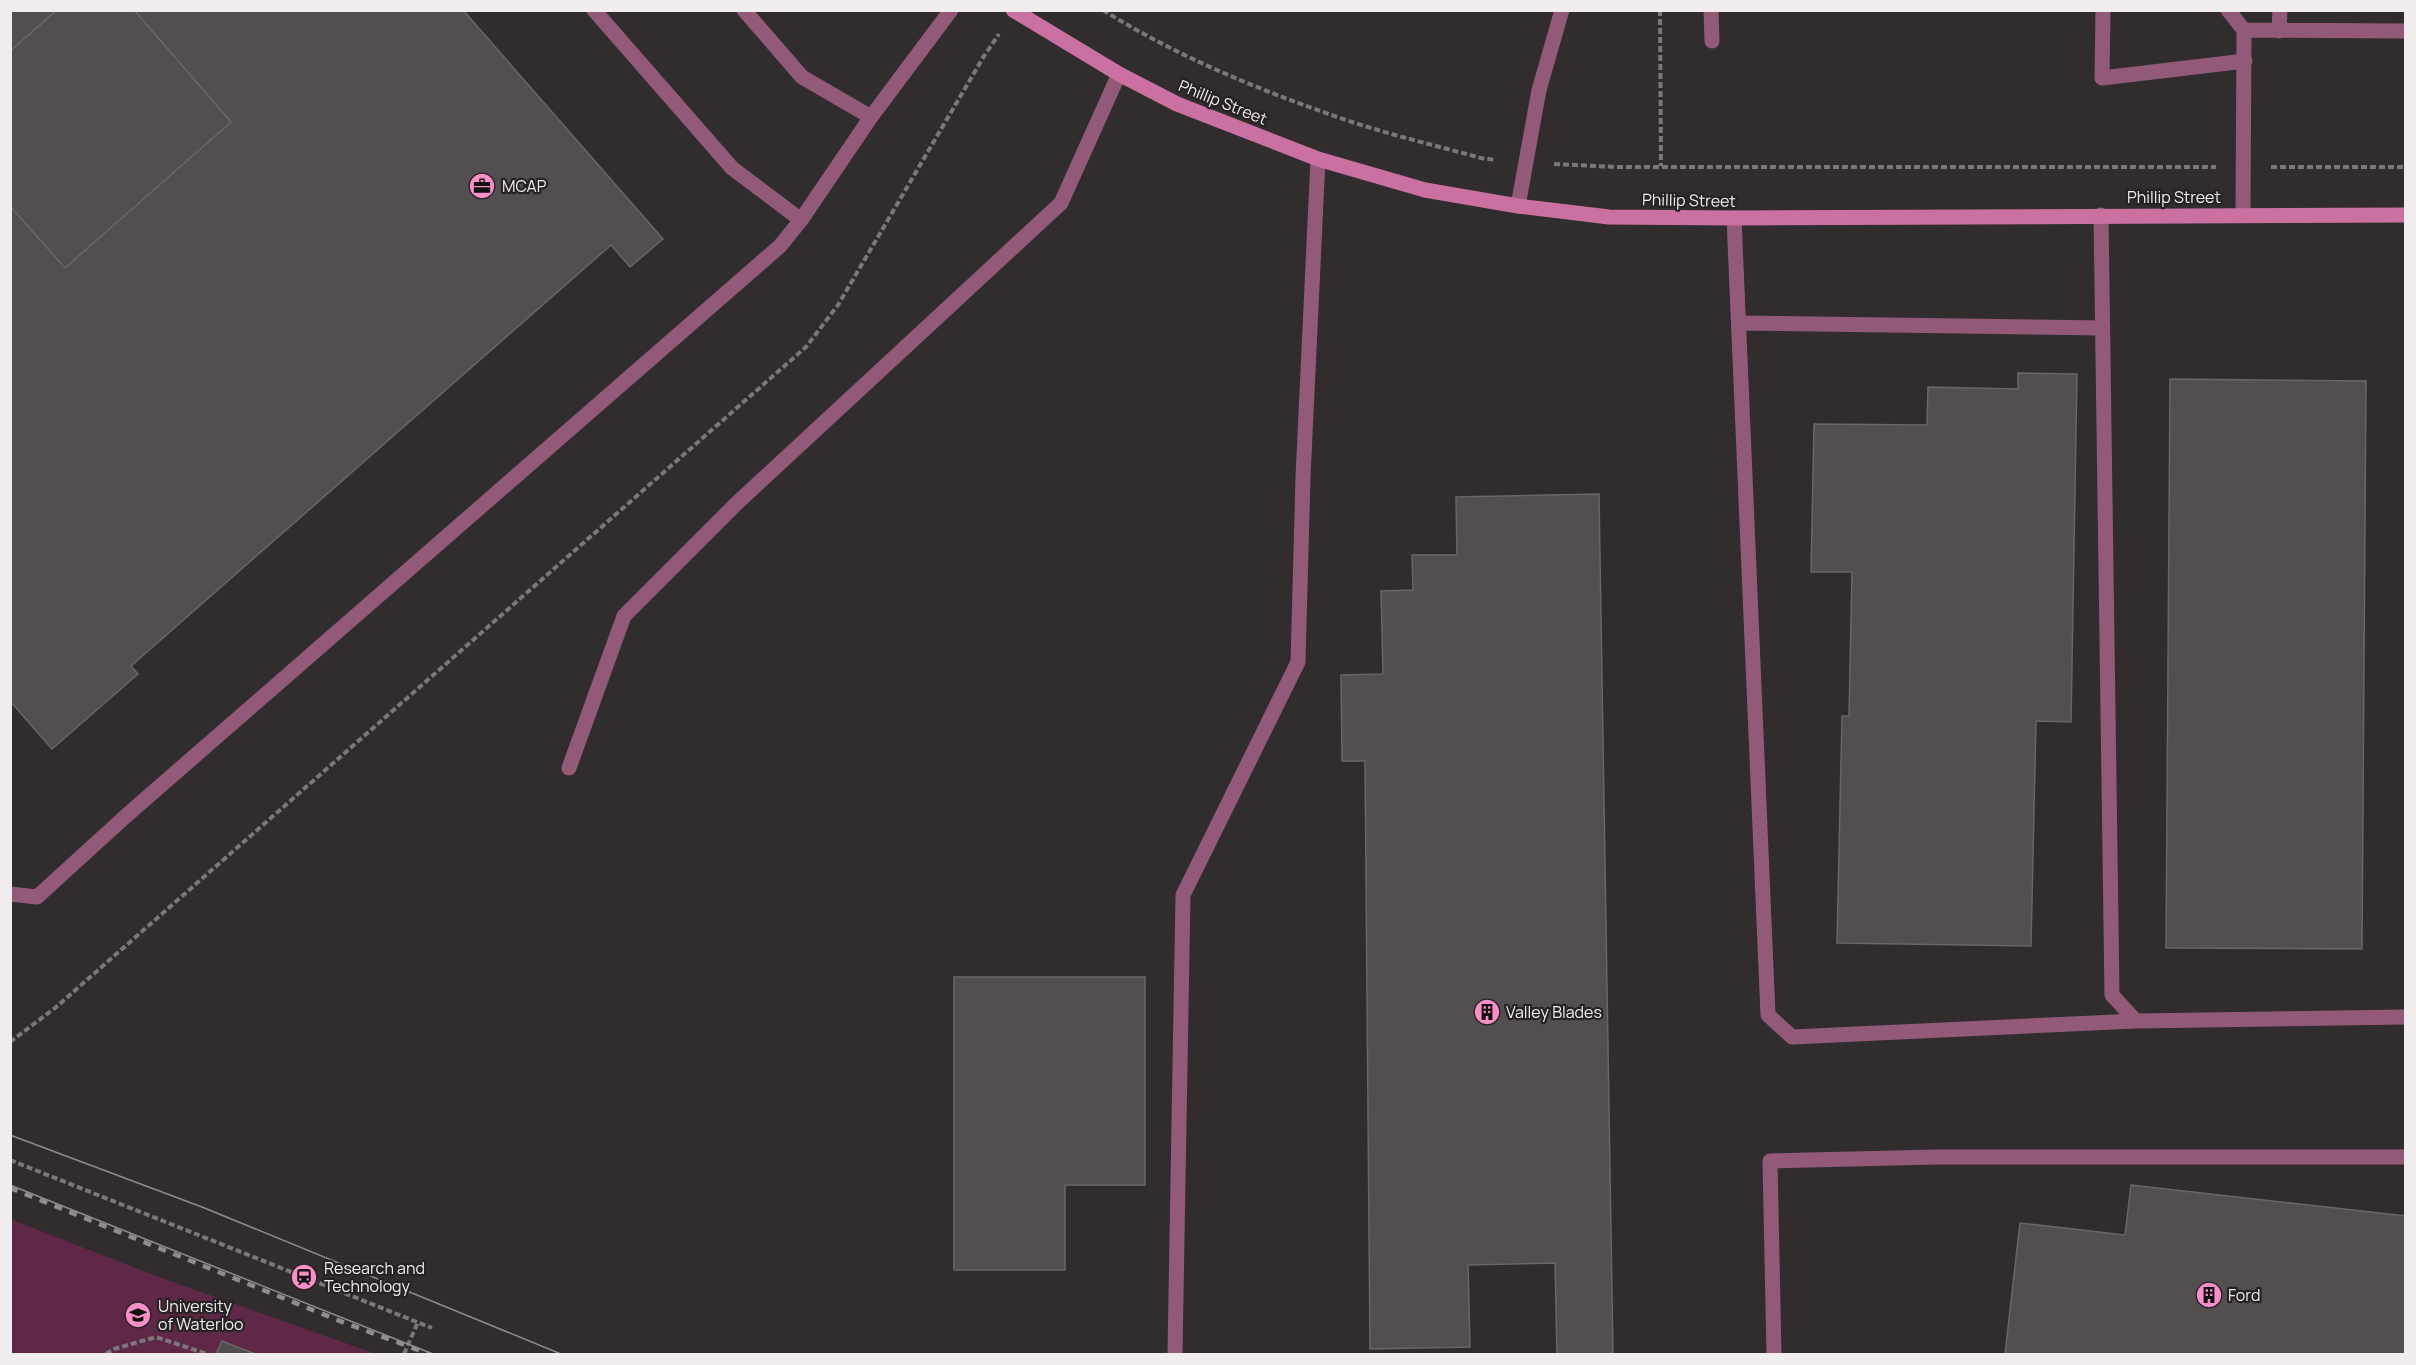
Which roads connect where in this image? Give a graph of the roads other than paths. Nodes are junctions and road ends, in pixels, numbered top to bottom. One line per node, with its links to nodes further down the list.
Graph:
1 (594, 10): 23 (lane)
2 (744, 10): 16 (lane)
3 (951, 10): 16 (lane)
4 (1013, 10): 15 (street, Phillip Street)
5 (1562, 10): 18 (lane)
6 (1711, 10): 13 (lane)
7 (2103, 10): 14 (lane)
8 (2228, 10): 10 (lane)
9 (2280, 10): 11 (lane)
10 (2244, 30): 11 (lane); 14 (lane)
11 (2279, 31): 12 (lane)
12 (2406, 32)
13 (1712, 41)
14 (2245, 61): 19 (lane)
15 (1119, 74): 17 (street, Phillip Street); 26 (lane)
16 (871, 117): 23 (lane)
17 (1318, 159): 18 (street, Phillip Street); 31 (lane)
18 (1518, 206): 22 (street, Phillip Street)
19 (2243, 215): 20 (street, Phillip Street); 21 (street, Phillip Street)
20 (2406, 215)
21 (2101, 216): 22 (street, Phillip Street); 25 (lane)
22 (1734, 218): 24 (lane)
23 (801, 220): 27 (lane)
24 (1739, 323): 25 (lane); 29 (lane)
25 (2103, 328): 29 (lane)
26 (569, 768)
27 (10, 894)
28 (2406, 1017): 29 (lane)
29 (2136, 1021)
30 (2406, 1156): 32 (lane)
31 (1175, 1353)
32 (1773, 1354)

